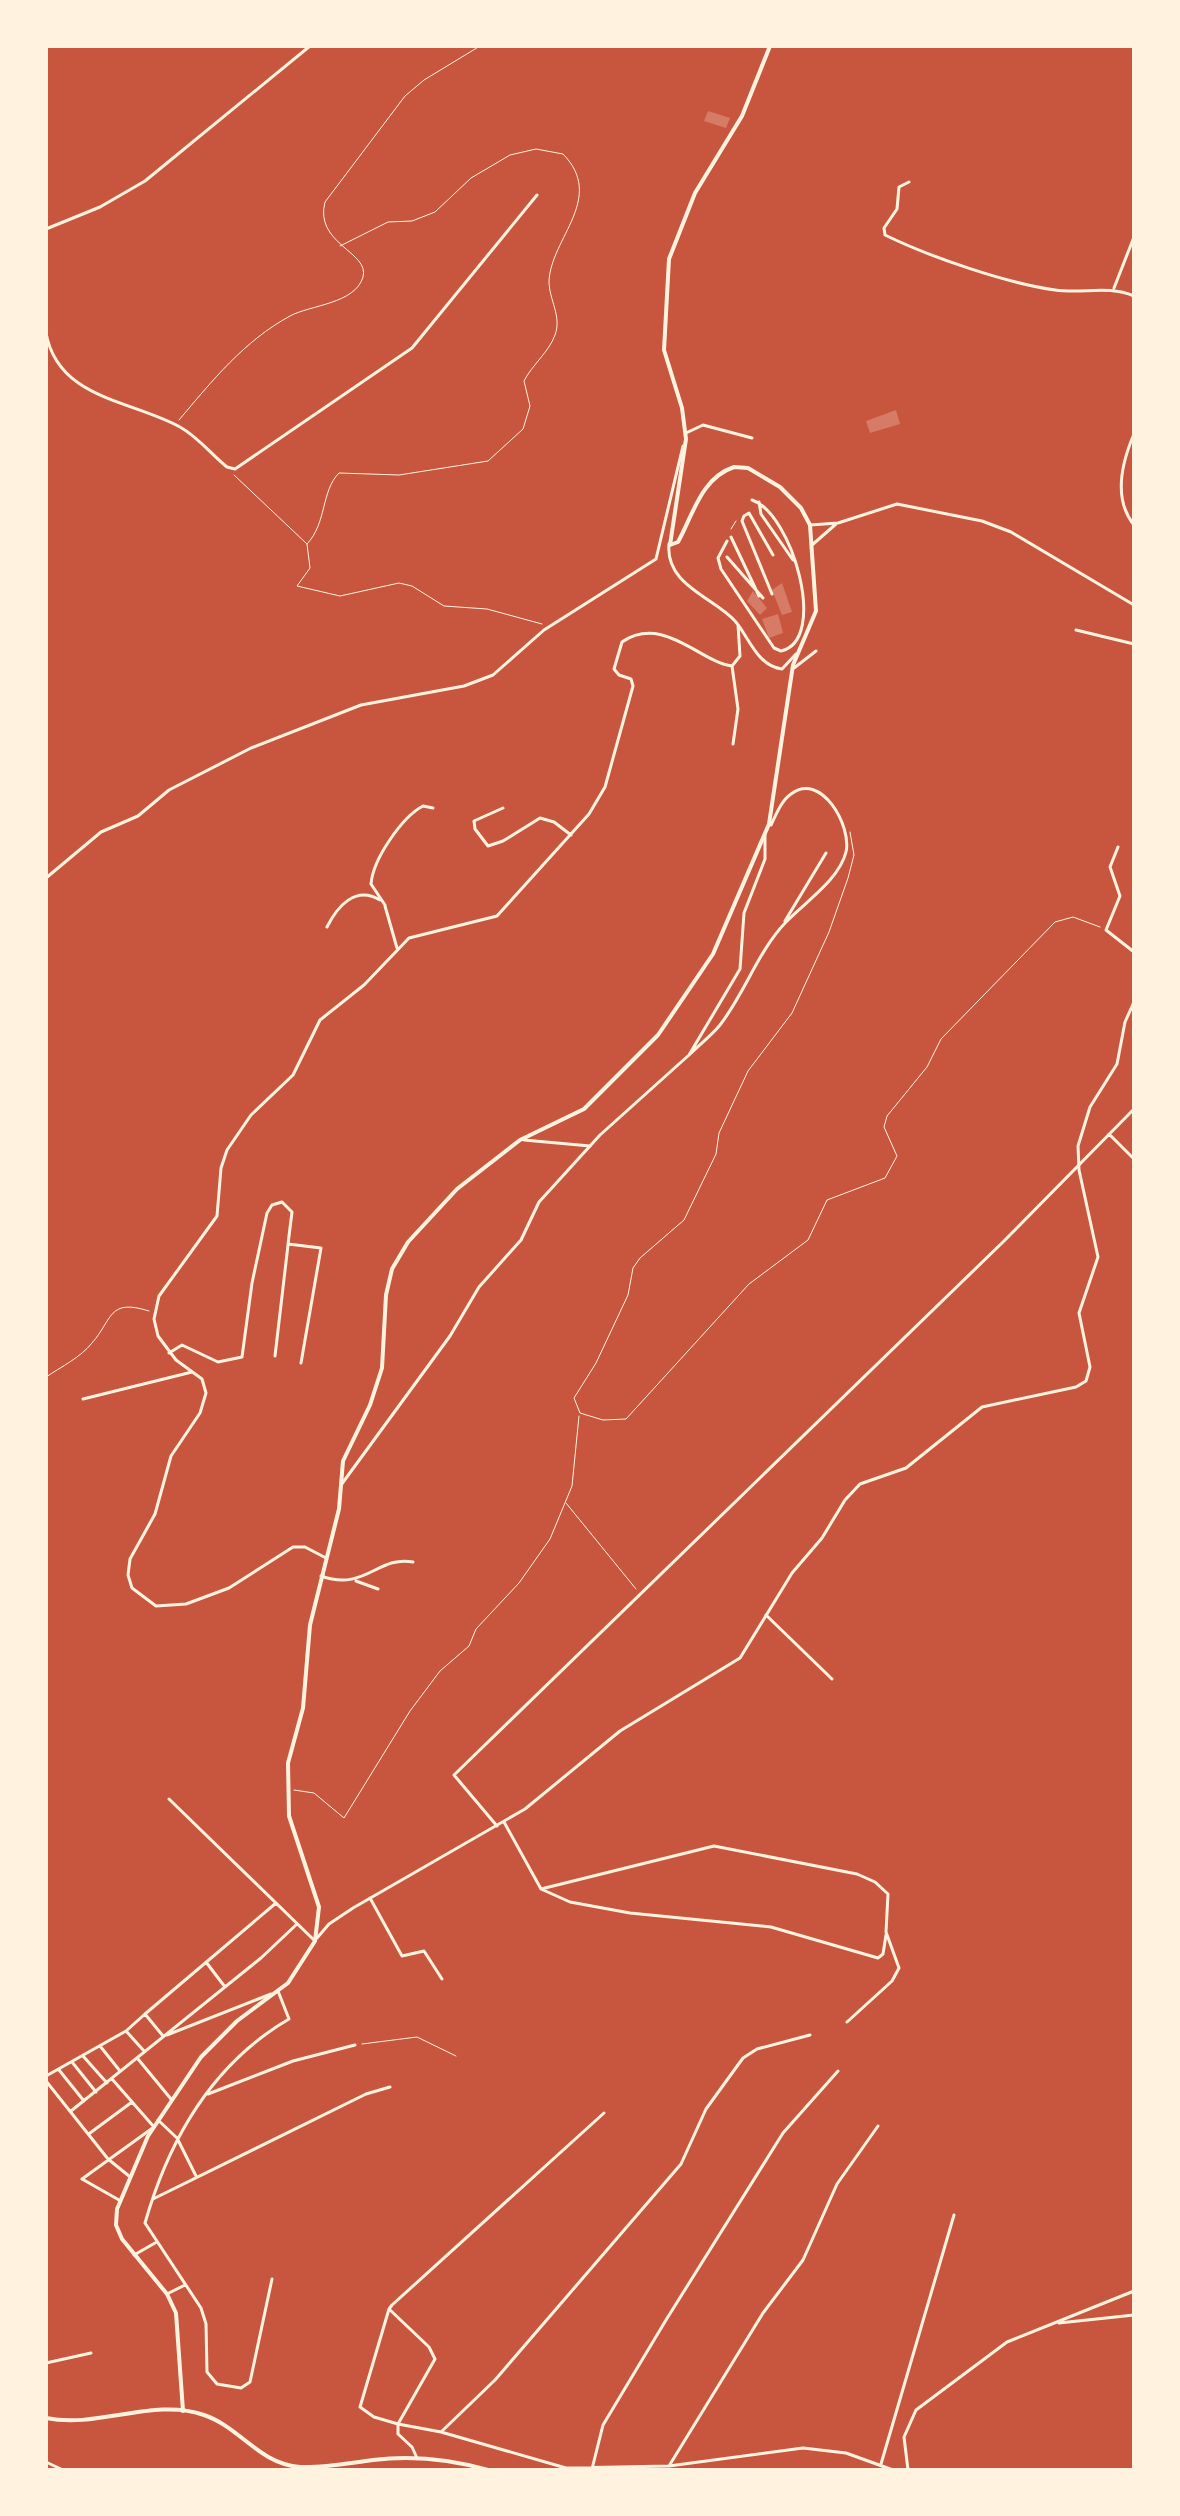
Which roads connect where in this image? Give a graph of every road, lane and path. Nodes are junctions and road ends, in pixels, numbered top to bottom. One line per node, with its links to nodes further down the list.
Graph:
1 (310, 46): 8 (street)
2 (480, 46): 10 (path)
3 (655, 46): 4 (path)
4 (666, 46)
5 (770, 46): 16 (main road)
6 (909, 182): 11 (street)
7 (537, 195): 18 (street)
8 (46, 229)
9 (1134, 237): 11 (street)
10 (340, 246): 14 (path); 25 (path)
11 (1114, 288): 12 (street)
12 (1134, 296)
13 (46, 333): 14 (street)
14 (175, 424): 18 (street)
15 (1134, 434): 23 (street)
16 (686, 436): 17 (street); 24 (main road); 33 (street)
17 (752, 438)
18 (227, 467): 25 (path)
19 (752, 500): 20 (street)
20 (759, 502): 29 (street); 29 (street)
21 (838, 523): 22 (street); 26 (street); 31 (street)
22 (810, 525): 24 (main road); 26 (main road)
23 (1134, 525)
24 (669, 543): 32 (street)
25 (307, 544): 33 (path)
26 (812, 545): 35 (main road)
27 (773, 555): 30 (street)
28 (727, 557): 35 (street)
29 (795, 563): 35 (street)
30 (772, 594)
31 (1134, 605)
32 (738, 625): 38 (street); 39 (street)
33 (549, 626): 49 (street)
34 (1076, 630): 36 (street)
35 (801, 637): 38 (main road)
36 (1134, 644)
37 (816, 651): 40 (street)
38 (796, 654): 40 (main road)
39 (732, 666): 41 (street); 45 (street)
40 (792, 670): 46 (main road)
41 (733, 744)
42 (433, 808): 50 (street)
43 (503, 808): 45 (street)
44 (845, 827): 46 (street); 51 (street); 72 (path)
45 (571, 835): 54 (street)
46 (765, 835): 57 (street); 60 (main road)
47 (1118, 847): 53 (street)
48 (826, 853): 51 (street)
49 (46, 878)
50 (385, 905): 52 (street); 54 (street)
51 (783, 925): 57 (street)
52 (327, 927)
53 (1106, 930): 55 (street); 72 (path)
54 (397, 948): 65 (street)
55 (1134, 952)
56 (1134, 1002): 63 (street)
57 (689, 1055): 61 (street)
58 (1134, 1109): 59 (street)
59 (1109, 1134): 62 (street); 63 (street)
60 (520, 1140): 61 (street); 73 (main road)
61 (590, 1146): 73 (street)
62 (1134, 1159)
63 (1078, 1165): 80 (street); 81 (street)
64 (288, 1244): 66 (street); 67 (street); 68 (street)
65 (155, 1313): 66 (street); 70 (path)
66 (169, 1353): 69 (street)
67 (275, 1356)
68 (301, 1363)
69 (193, 1372): 71 (street); 75 (street)
70 (46, 1377)
71 (83, 1399)
72 (580, 1413): 74 (path)
73 (341, 1485): 75 (main road)
74 (564, 1501): 80 (path); 83 (path)
75 (326, 1558): 77 (main road)
76 (413, 1562): 78 (street)
77 (321, 1576): 78 (street); 83 (main road)
78 (355, 1580): 79 (street)
79 (378, 1589)
80 (640, 1595): 86 (street)
81 (766, 1615): 82 (street); 85 (street)
82 (832, 1679)
83 (286, 1790): 92 (main road)
84 (169, 1799): 89 (street)
85 (504, 1822): 86 (street); 87 (street)
86 (497, 1826): 88 (street)
87 (541, 1889): 91 (street); 91 (street)
88 (370, 1898): 92 (street); 94 (street)
89 (276, 1903): 90 (street); 93 (street)
90 (297, 1924): 92 (street); 95 (street)
91 (886, 1932): 98 (street)
92 (315, 1941): 96 (main road)
93 (206, 1962): 95 (street); 97 (street)
94 (442, 1979)
95 (225, 1987): 101 (street)
96 (277, 1992): 101 (street); 117 (street); 118 (main road)
97 (145, 2014): 99 (street); 101 (street)
98 (847, 2022)
99 (126, 2031): 103 (street); 104 (street)
100 (810, 2035): 148 (street)
101 (163, 2036): 104 (street)
102 (355, 2045): 106 (path); 117 (street)
103 (100, 2046): 105 (street); 110 (street)
104 (144, 2052): 107 (street)
105 (82, 2056): 108 (street); 114 (street)
106 (456, 2056)
107 (137, 2058): 110 (street); 118 (street)
108 (72, 2062): 109 (street); 116 (street)
109 (58, 2070): 112 (street); 119 (street)
110 (121, 2071): 113 (street)
111 (838, 2071): 153 (street)
112 (46, 2079): 121 (street)
113 (112, 2079): 114 (street); 120 (street)
114 (107, 2083): 116 (street)
115 (390, 2087): 130 (street)
116 (96, 2092): 119 (street)
117 (205, 2095): 127 (street)
118 (171, 2099): 123 (main road)
119 (84, 2101): 121 (street)
120 (132, 2102): 125 (street); 126 (street)
121 (71, 2111): 126 (street)
122 (604, 2113): 140 (street)
123 (158, 2120): 125 (main road); 127 (street)
124 (878, 2126): 152 (street)
125 (154, 2127): 128 (street); 129 (main road)
126 (89, 2134): 128 (street)
127 (177, 2138): 130 (street); 131 (street)
128 (108, 2159): 129 (street); 132 (street)
129 (129, 2176): 132 (main road)
130 (197, 2177): 131 (street)
131 (153, 2199): 134 (street)
132 (119, 2200): 135 (main road)
133 (954, 2215): 151 (street)
134 (155, 2243): 135 (street); 137 (street)
135 (134, 2255): 139 (main road)
136 (272, 2279): 137 (street)
137 (185, 2285): 139 (street)
138 (1134, 2291): 142 (street)
139 (167, 2294): 145 (main road)
140 (389, 2309): 147 (street); 147 (street)
141 (1134, 2315): 142 (street)
142 (1051, 2324): 159 (street)
143 (91, 2353): 144 (street)
144 (46, 2358)
145 (183, 2411): 146 (main road); 149 (main road)
146 (46, 2418)
147 (398, 2424): 148 (street); 149 (street)
148 (441, 2432): 153 (street)
149 (417, 2458): 155 (main road)
150 (46, 2462): 154 (street)
151 (881, 2464): 152 (street); 158 (street)
152 (669, 2466): 153 (street)
153 (592, 2469)
154 (63, 2470)
155 (488, 2470)
156 (797, 2470): 157 (main road)
157 (838, 2470)
158 (893, 2470)
159 (908, 2470)

